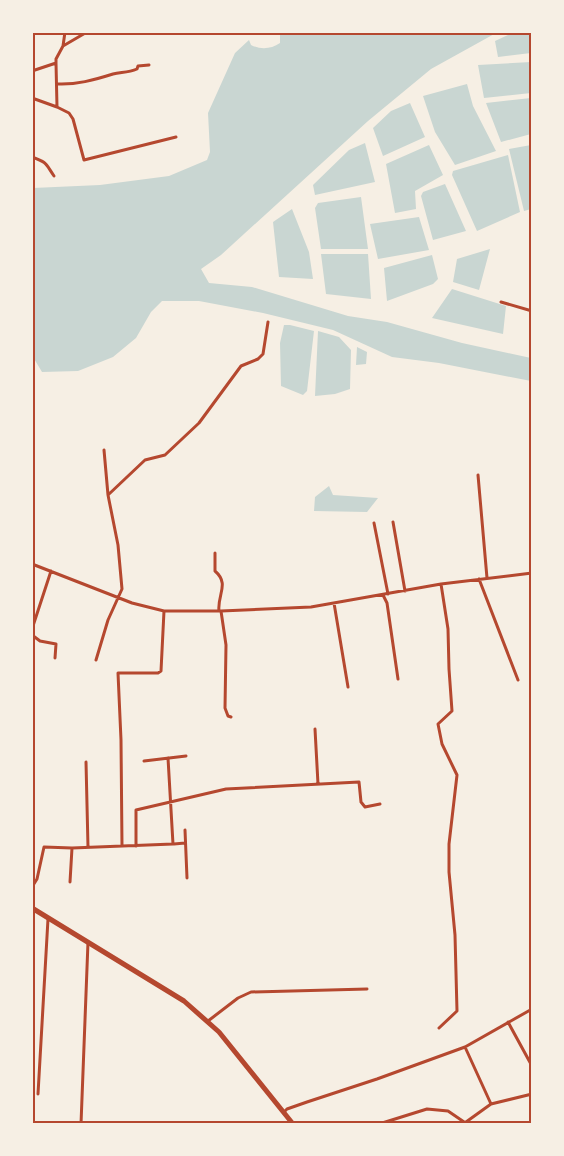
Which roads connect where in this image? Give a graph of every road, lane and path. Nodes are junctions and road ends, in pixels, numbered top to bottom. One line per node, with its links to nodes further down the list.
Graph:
1 (65, 32): 3 (street)
2 (87, 32): 3 (street)
3 (63, 46): 4 (street)
4 (56, 63): 6 (street); 7 (street)
5 (149, 65): 7 (street)
6 (32, 71)
7 (57, 84): 9 (street)
8 (32, 98): 9 (street)
9 (57, 107): 10 (street)
10 (176, 137)
11 (32, 156): 12 (street)
12 (54, 176)
13 (501, 302): 14 (street)
14 (532, 310)
15 (268, 322): 18 (street)
16 (104, 450): 18 (street)
17 (478, 474): 25 (street)
18 (108, 495): 31 (street)
19 (393, 522): 28 (street)
20 (374, 523): 29 (street)
21 (215, 552): 34 (street)
22 (32, 564): 23 (street)
23 (51, 571): 31 (street); 35 (street)
24 (531, 574): 25 (street)
25 (487, 578): 26 (street)
26 (479, 579): 27 (street); 40 (street)
27 (441, 584): 28 (street); 68 (street)
28 (405, 591): 29 (street)
29 (388, 594): 30 (street)
30 (383, 595): 32 (street); 39 (street)
31 (118, 597): 33 (street); 38 (street)
32 (334, 604): 34 (street); 41 (street)
33 (164, 611): 34 (street); 54 (street)
34 (220, 611): 42 (street)
35 (32, 629)
36 (32, 635): 37 (street)
37 (55, 658)
38 (96, 660)
39 (398, 679)
40 (518, 680)
41 (348, 687)
42 (231, 717)
43 (315, 729): 48 (street)
44 (186, 756): 45 (street)
45 (168, 758): 46 (street); 49 (street)
46 (144, 761)
47 (86, 762): 56 (street)
48 (318, 784): 49 (street); 50 (street)
49 (171, 801): 53 (street); 55 (street)
50 (380, 804)
51 (185, 830): 52 (street)
52 (185, 843): 53 (street); 58 (street)
53 (173, 844): 55 (street)
54 (122, 845): 55 (street); 56 (street)
55 (136, 846)
56 (88, 847): 57 (street)
57 (72, 848): 59 (street); 60 (street)
58 (187, 878)
59 (70, 882)
60 (32, 887)
61 (32, 908): 62 (highway)
62 (48, 918): 63 (highway); 71 (street)
63 (88, 941): 66 (highway); 76 (street)
64 (367, 989): 66 (street)
65 (532, 1009): 67 (street)
66 (208, 1021): 74 (highway)
67 (508, 1022): 69 (street); 70 (street)
68 (439, 1028)
69 (465, 1047): 73 (street); 74 (street)
70 (532, 1066)
71 (38, 1094)
72 (532, 1094): 73 (street)
73 (491, 1104): 75 (street)
74 (284, 1112): 77 (highway)
75 (467, 1123): 78 (street)
76 (82, 1124)
77 (293, 1124)
78 (379, 1124)

